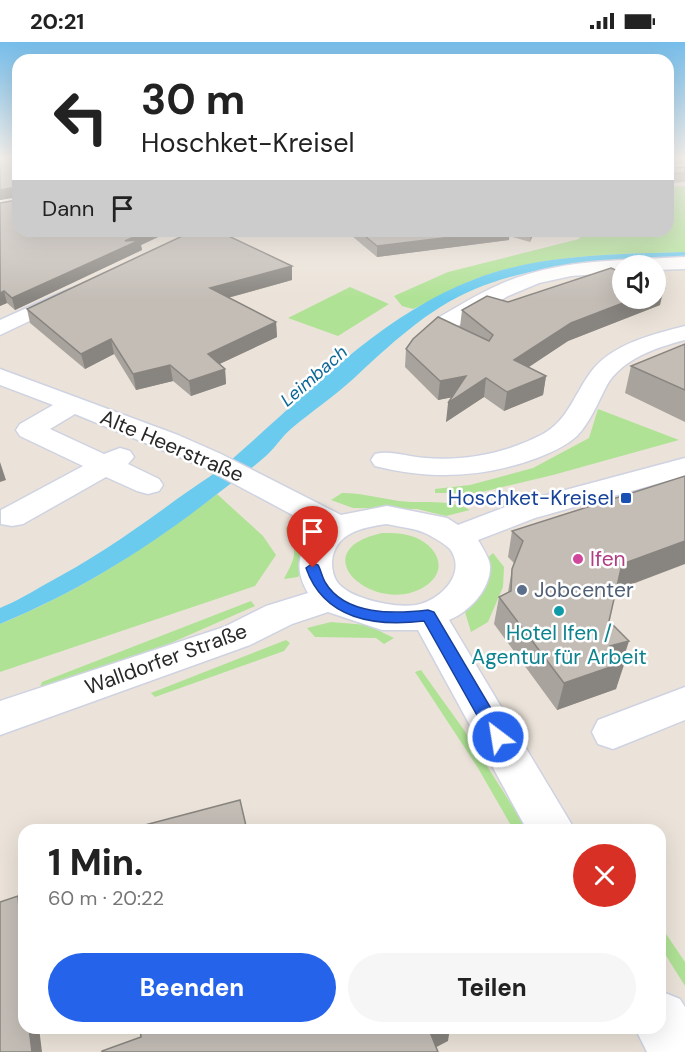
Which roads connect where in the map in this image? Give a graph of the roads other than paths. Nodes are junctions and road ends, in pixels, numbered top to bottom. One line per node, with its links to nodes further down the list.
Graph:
1 (685, 263): 2 (street)
2 (666, 264)
3 (612, 267): 5 (street)
4 (85, 287): 6 (street)
5 (446, 323)
6 (0, 328)
7 (685, 333): 11 (street)
8 (0, 376): 9 (street, Alte Heerstraße)
9 (73, 404): 10 (street, Alte Heerstraße); 12 (street)
10 (155, 436): 12 (street); 16 (street, Alte Heerstraße)
11 (385, 460)
12 (105, 465): 14 (street); 15 (street)
13 (685, 467): 17 (street)
14 (148, 484)
15 (12, 518)
16 (340, 527): 17 (street); 18 (street)
17 (458, 537): 19 (street)
18 (332, 598): 19 (street); 21 (street, Walldorfer Straße)
19 (428, 615): 23 (street)
20 (685, 703): 22 (street)
21 (0, 718)
22 (614, 732)
23 (549, 824)
24 (666, 1030): 25 (street)
25 (678, 1052)

